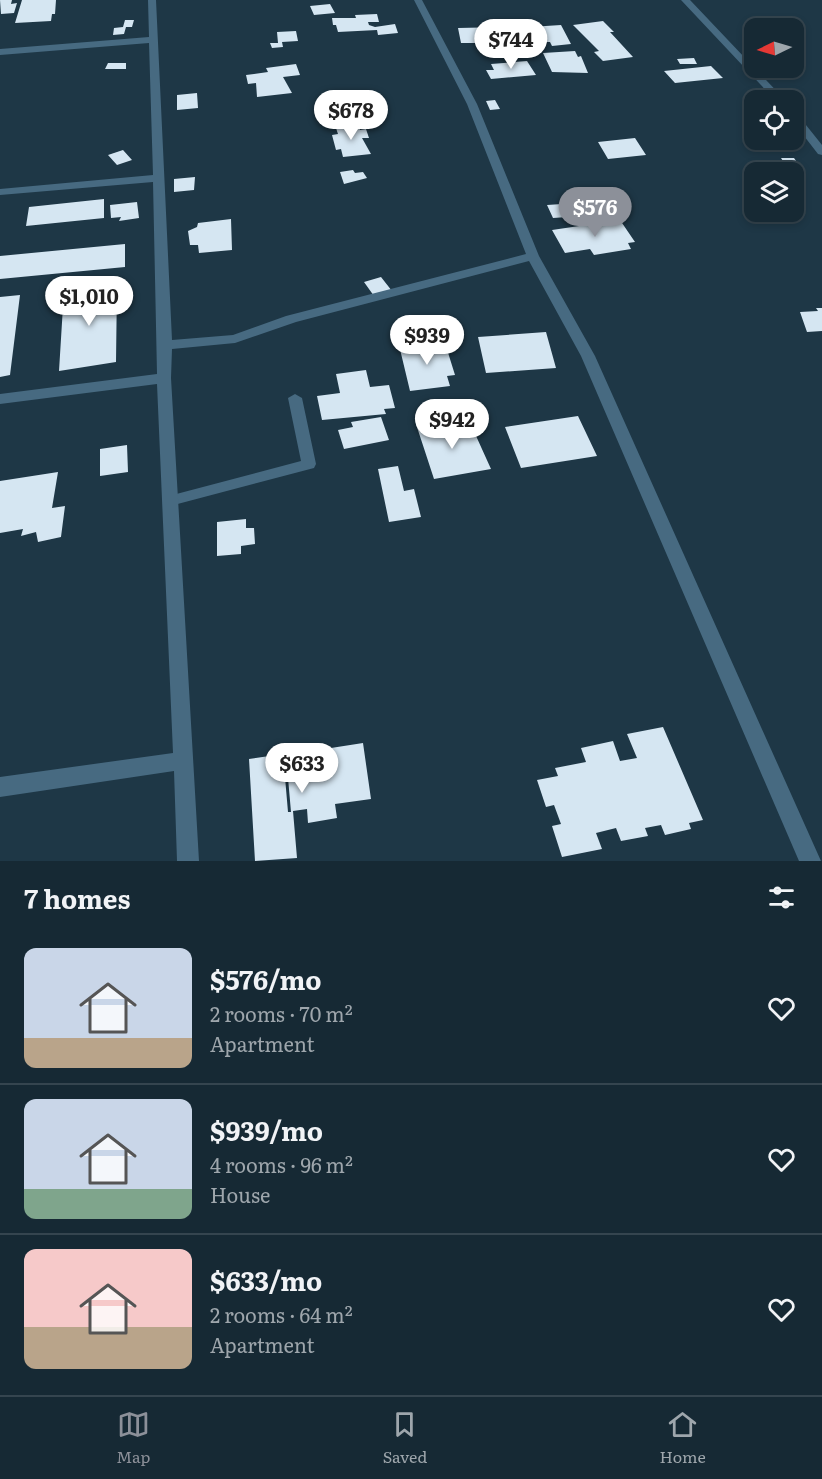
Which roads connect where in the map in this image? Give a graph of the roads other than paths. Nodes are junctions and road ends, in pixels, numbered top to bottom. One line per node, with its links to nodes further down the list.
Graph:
1 (152, 0): 4 (street)
2 (418, 0): 11 (street)
3 (685, 0): 6 (street)
4 (152, 40): 5 (street); 9 (street)
5 (0, 52)
6 (770, 90)
7 (804, 130): 8 (street)
8 (822, 152)
9 (157, 178): 10 (street); 12 (street)
10 (0, 192)
11 (533, 256): 12 (street); 20 (street)
12 (165, 345): 13 (street)
13 (164, 378): 15 (street); 16 (street)
14 (294, 398): 16 (lane)
15 (0, 399)
16 (170, 501): 17 (street)
17 (182, 761): 18 (street); 19 (street)
18 (0, 787)
19 (188, 861)
20 (810, 861)

